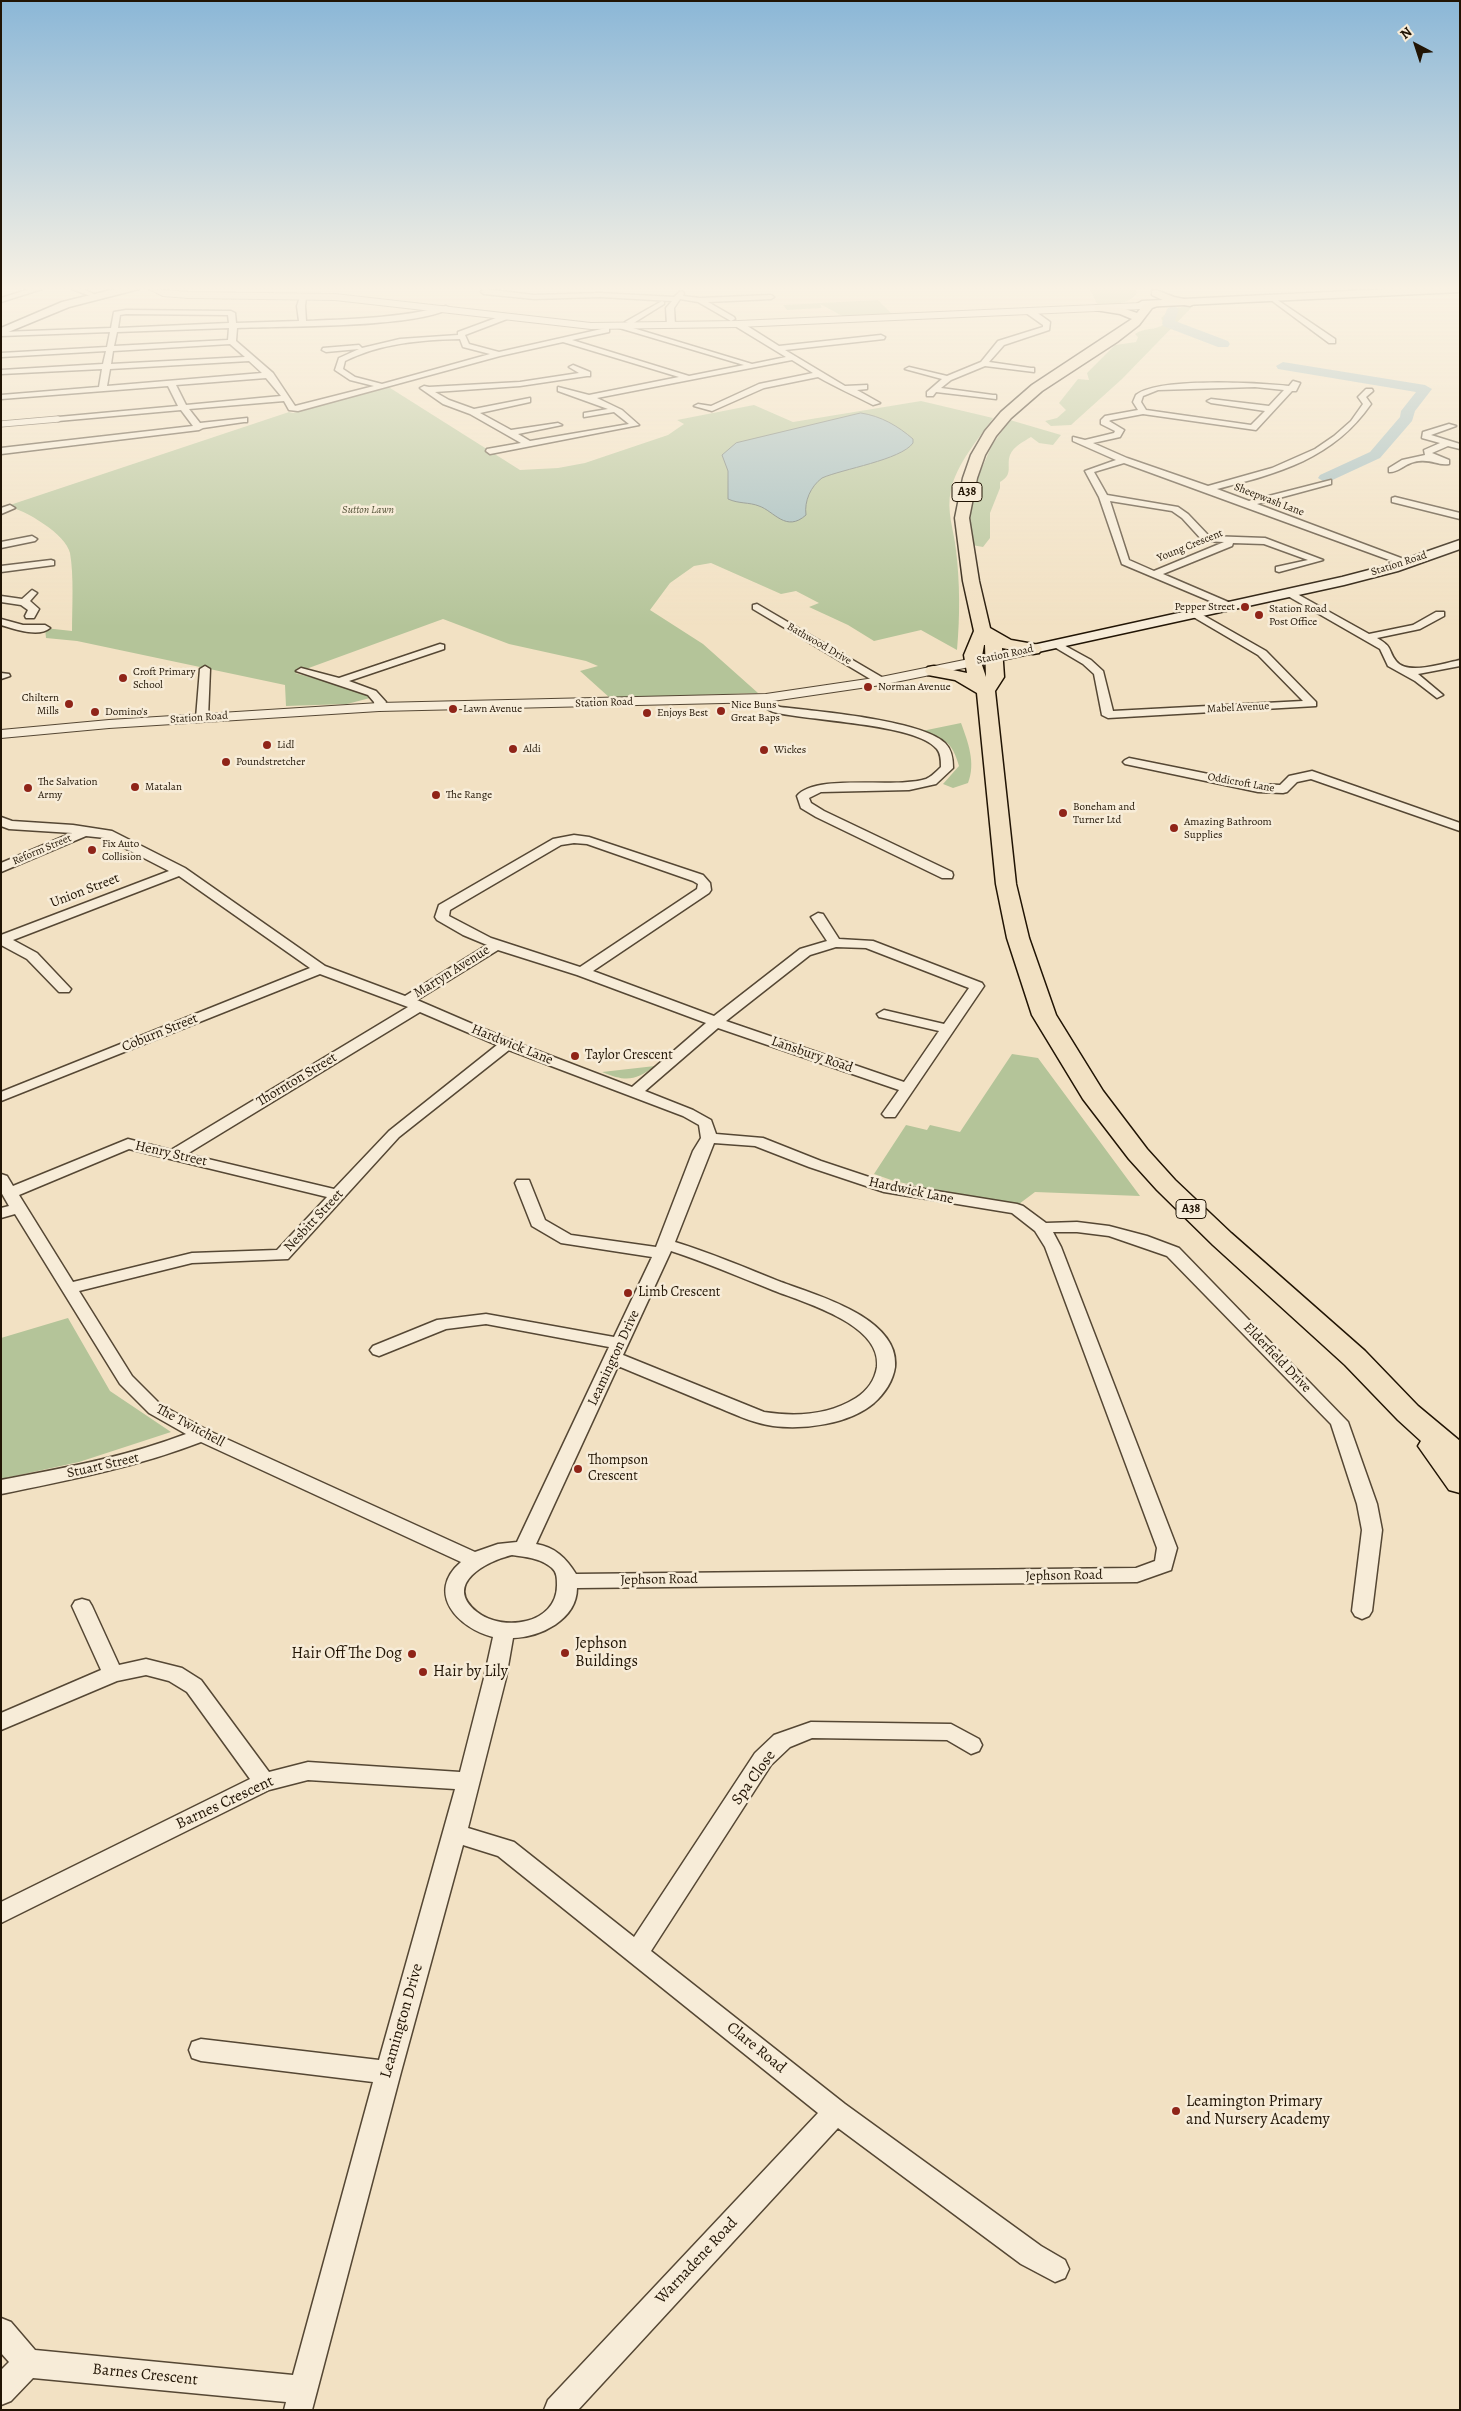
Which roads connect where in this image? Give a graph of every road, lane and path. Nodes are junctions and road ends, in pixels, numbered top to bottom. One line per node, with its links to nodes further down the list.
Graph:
1 (180, 402): 17 (street)
2 (246, 402): 17 (street)
3 (289, 402): 4 (street)
4 (325, 402)
5 (445, 402): 20 (street)
6 (520, 402): 20 (street)
7 (598, 402): 19 (street)
8 (733, 402): 16 (street)
9 (873, 402): 15 (street)
10 (1022, 402): 69 (highway, A38)
11 (1138, 402): 21 (street)
12 (1215, 402): 18 (street)
13 (1279, 402): 18 (street)
14 (1365, 402): 42 (street)
15 (876, 403)
16 (698, 406)
17 (183, 407): 23 (street); 28 (street)
18 (1272, 409): 21 (street)
19 (614, 410): 22 (street); 32 (street)
20 (473, 412): 30 (street)
21 (1143, 412): 31 (street)
22 (587, 415)
23 (58, 419): 26 (street)
24 (244, 420): 28 (street)
25 (1440, 422): 29 (street)
26 (1, 424)
27 (558, 425): 30 (street)
28 (198, 427): 35 (street)
29 (1456, 427): 33 (street)
30 (510, 433): 32 (street)
31 (1080, 441): 38 (street, Sheepwash Lane)
32 (529, 444): 36 (street)
33 (1446, 444): 34 (street); 37 (street)
34 (1460, 447)
35 (1, 451)
36 (490, 451)
37 (1430, 457): 39 (street); 40 (street)
38 (1124, 460): 42 (street, Sheepwash Lane); 43 (street)
39 (1446, 462)
40 (1392, 470)
41 (1328, 482): 45 (street)
42 (1208, 489): 45 (street, Sheepwash Lane)
43 (1104, 497): 48 (street, Young Crescent); 57 (street)
44 (1395, 500): 46 (street)
45 (1248, 504): 53 (street, Sheepwash Lane)
46 (1460, 516)
47 (32, 539): 51 (street)
48 (1206, 540): 49 (street, Young Crescent); 52 (street)
49 (1235, 541): 52 (street, Young Crescent); 56 (street, Young Crescent)
50 (1460, 544): 53 (main road, Station Road)
51 (1, 545)
52 (1203, 553): 57 (street, Young Crescent)
53 (1406, 563): 59 (main road, Station Road)
54 (51, 564): 55 (street)
55 (1, 569)
56 (1279, 570)
57 (1155, 574): 62 (street)
58 (32, 593): 61 (street)
59 (1290, 593): 62 (main road, Station Road); 70 (street)
60 (1, 599): 61 (street)
61 (24, 602): 66 (street)
62 (1229, 606): 64 (main road, Station Road)
63 (756, 607): 82 (street, Bathwood Drive)
64 (1194, 613): 71 (main road, Station Road); 71 (street, Mabel Avenue)
65 (1440, 614): 70 (street)
66 (30, 616)
67 (1, 622): 68 (street)
68 (45, 628)
69 (982, 631): 73 (highway); 74 (highway, A38); 75 (highway, A38)
70 (1368, 637): 80 (street)
71 (1056, 645): 73 (main road, Station Road)
72 (440, 647): 81 (street)
73 (1033, 649): 74 (main road, Station Road)
74 (994, 658): 75 (main road, Station Road); 83 (highway, A38)
75 (974, 662): 79 (street, Station Road); 83 (highway, A38)
76 (1460, 663): 80 (street)
77 (205, 669): 87 (street)
78 (301, 671): 81 (street)
79 (934, 671): 82 (street, Station Road); 83 (highway)
80 (1408, 673): 84 (street)
81 (339, 681): 86 (street)
82 (882, 681): 85 (street, Station Road)
83 (986, 691): 124 (highway, A38)
84 (1438, 695)
85 (766, 698): 86 (street, Station Road); 95 (street)
86 (380, 707): 87 (street, Station Road)
87 (202, 718): 88 (street, Station Road)
88 (1, 734)
89 (1129, 762): 91 (street, Oddicroft Lane)
90 (4, 826): 92 (street, Hardwick Lane)
91 (1460, 827)
92 (84, 832): 93 (street, Reform Street); 94 (street, Hardwick Lane)
93 (1, 868)
94 (180, 871): 97 (street, Union Street); 100 (street, Hardwick Lane)
95 (947, 875)
96 (818, 917): 98 (street)
97 (2, 940): 102 (street)
98 (835, 943): 105 (street); 106 (street)
99 (498, 944): 101 (street, Lansbury Road); 101 (street, Lansbury Road); 103 (street, Martyn Avenue)
100 (320, 968): 103 (street, Hardwick Lane); 110 (street, Coburn Street)
101 (582, 972): 105 (street, Lansbury Road)
102 (64, 989)
103 (412, 1004): 107 (street, Hardwick Lane); 113 (street, Thornton Street)
104 (884, 1014): 106 (street)
105 (716, 1022): 108 (street, Lansbury Road); 109 (street)
106 (948, 1029): 108 (street)
107 (507, 1044): 109 (street, Hardwick Lane); 116 (street, Nesbitt Street)
108 (908, 1088): 111 (street)
109 (634, 1093): 112 (street, Hardwick Lane)
110 (1, 1097)
111 (890, 1114)
112 (709, 1138): 117 (street, Hardwick Lane); 120 (street, Leamington Drive)
113 (175, 1154): 115 (street, Henry Street); 116 (street, Henry Street)
114 (523, 1183): 120 (street)
115 (10, 1194): 118 (street, Henry Street); 121 (street, The Twitchell)
116 (338, 1195): 121 (street, Nesbitt Street)
117 (1017, 1209): 119 (street, Jephson Road)
118 (1, 1213)
119 (1042, 1228): 131 (street, Jephson Road); 133 (street, Elderfield Drive)
120 (664, 1248): 123 (street, Leamington Drive); 123 (street)
121 (70, 1288): 125 (street, The Twitchell)
122 (379, 1350): 123 (street)
123 (617, 1351): 129 (street, Leamington Drive)
124 (1408, 1413): 126 (highway, A38); 127 (highway, A38)
125 (202, 1435): 128 (street, Stuart Street); 130 (street, The Twitchell)
126 (1460, 1458)
127 (1460, 1482)
128 (1, 1487)
129 (524, 1548): 130 (street); 131 (street)
130 (476, 1560): 134 (street)
131 (569, 1581): 134 (street)
132 (82, 1606): 135 (street)
133 (1362, 1610)
134 (504, 1632): 138 (street, Leamington Drive)
135 (113, 1674): 136 (street); 139 (street)
136 (1, 1722)
137 (971, 1744): 142 (street, Spa Close)
138 (467, 1780): 139 (street, Barnes Crescent); 140 (street, Leamington Drive)
139 (264, 1782): 141 (street, Barnes Crescent)
140 (455, 1833): 142 (street, Clare Road); 144 (street, Leamington Drive)
141 (1, 1913)
142 (637, 1954): 145 (street, Clare Road)
143 (201, 2050): 144 (street)
144 (388, 2072): 150 (street, Leamington Drive)
145 (836, 2112): 146 (street, Clare Road); 151 (street, Warnadene Road)
146 (1056, 2269)
147 (1, 2332): 148 (street)
148 (28, 2364): 149 (street); 150 (street, Barnes Crescent)
149 (1, 2390)
150 (301, 2400)
151 (558, 2410)

